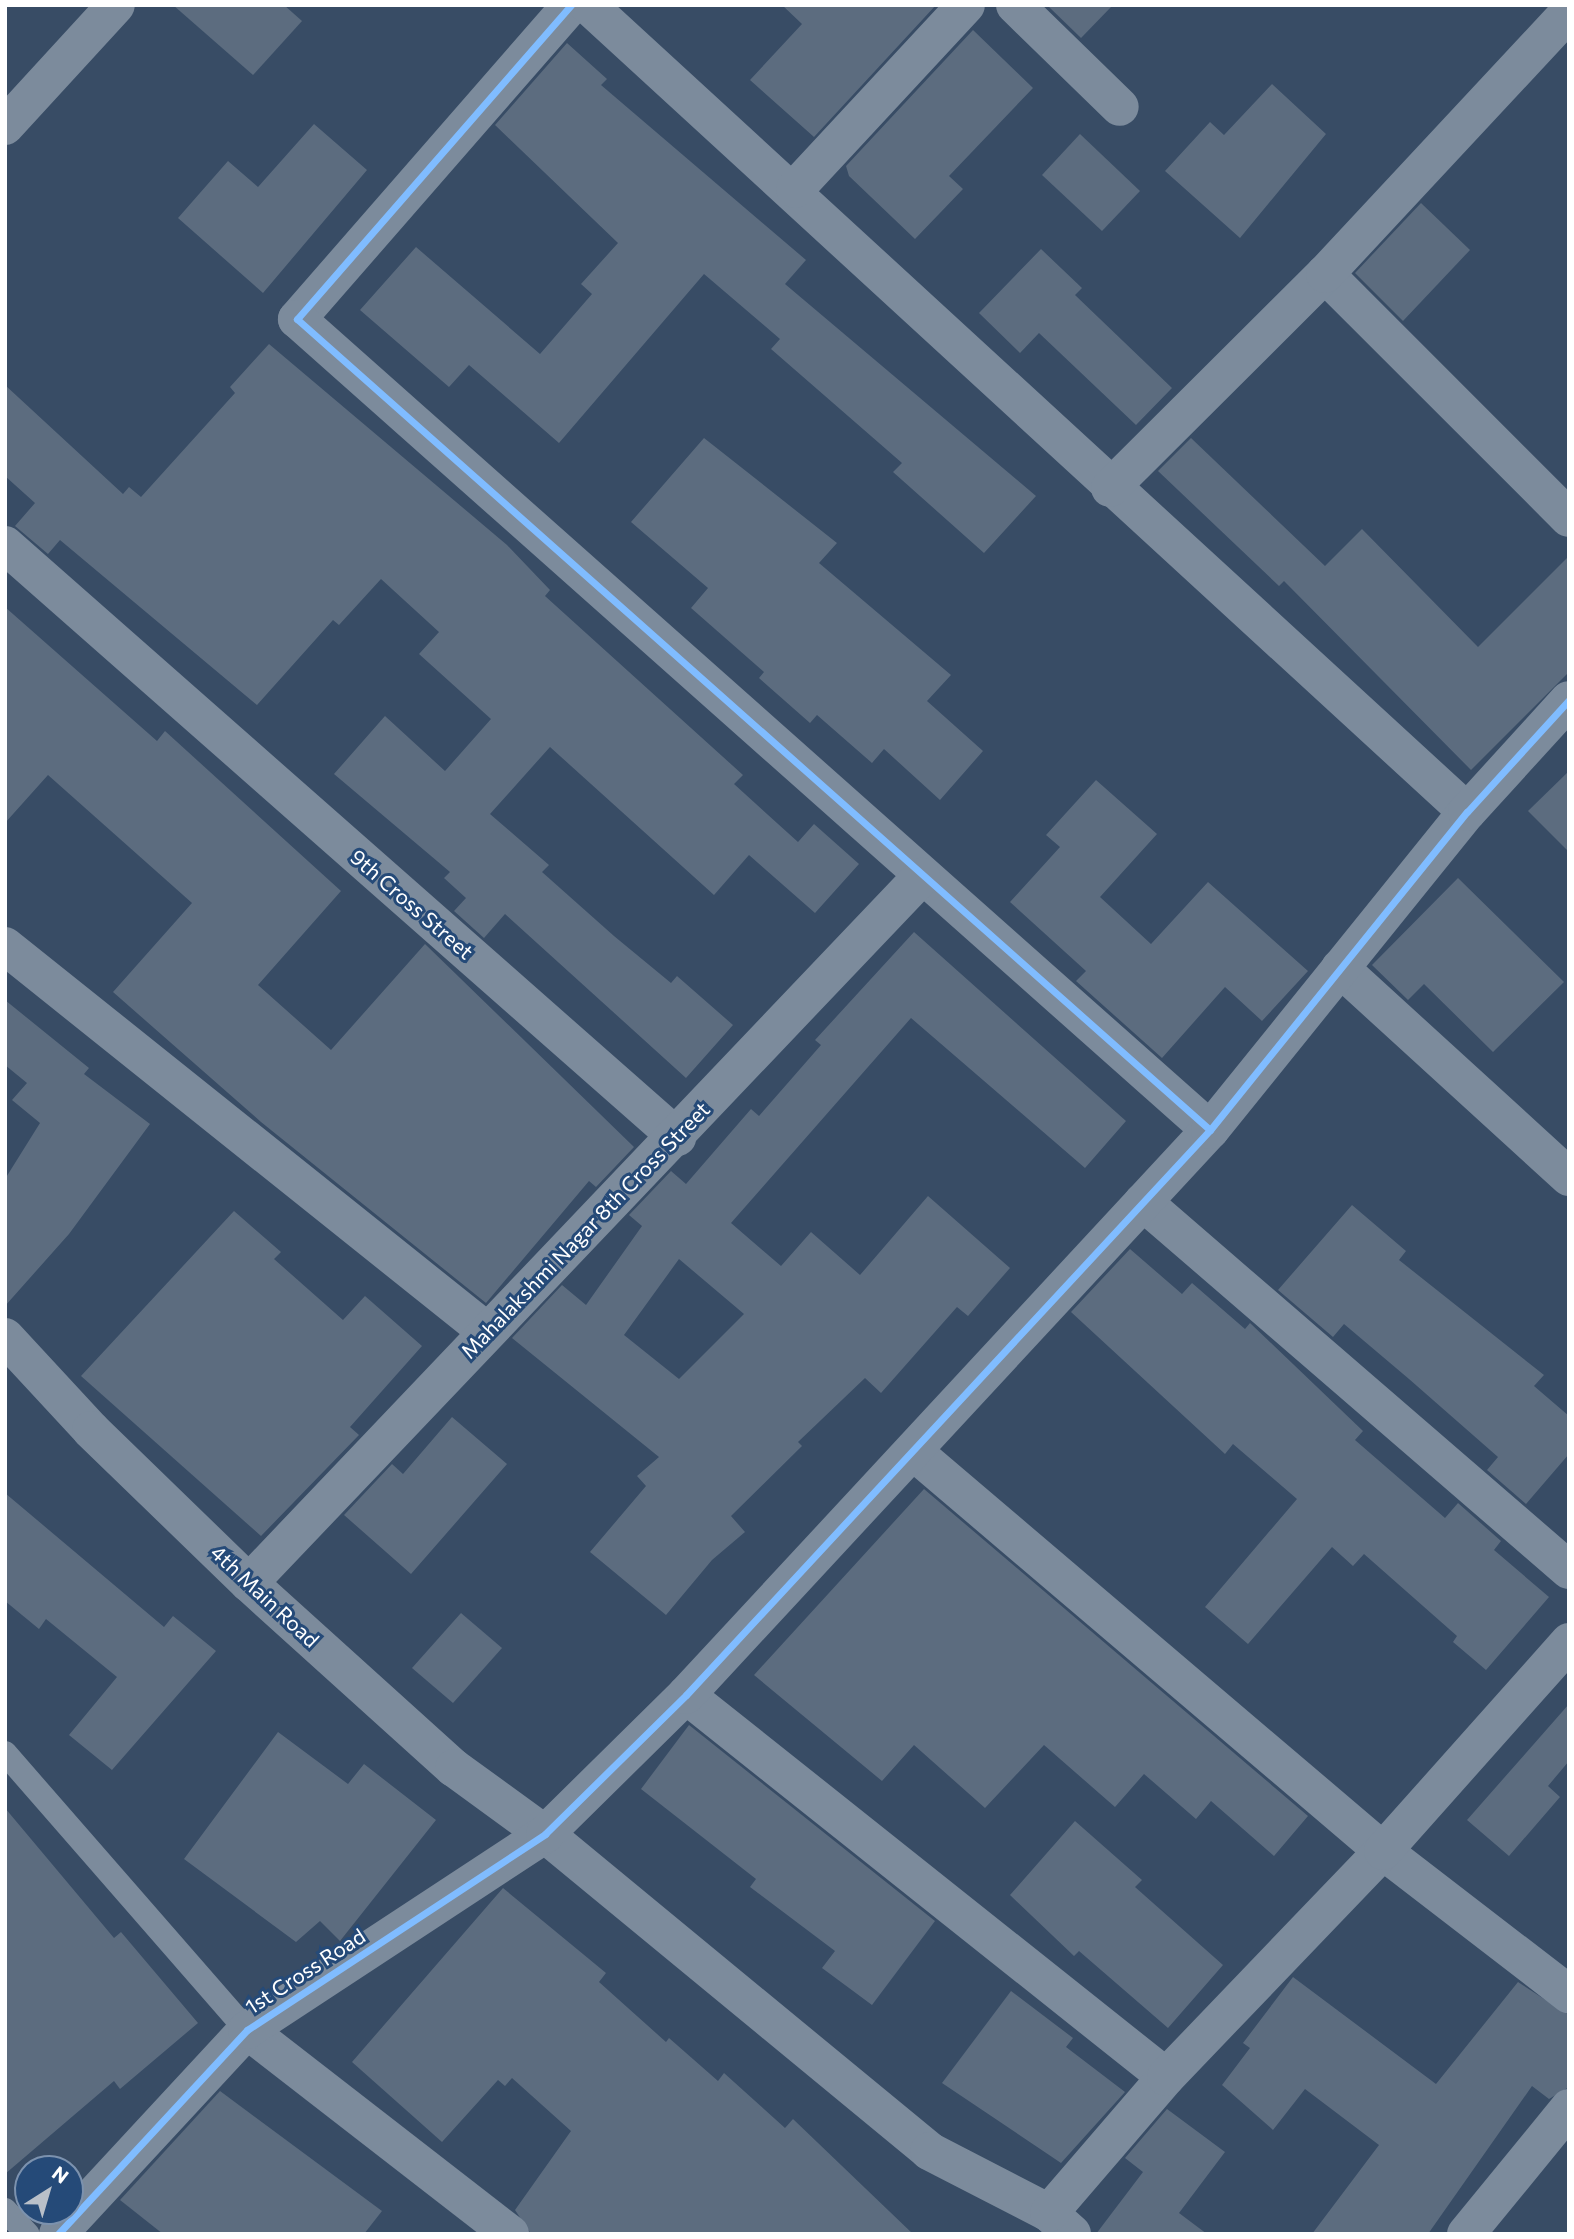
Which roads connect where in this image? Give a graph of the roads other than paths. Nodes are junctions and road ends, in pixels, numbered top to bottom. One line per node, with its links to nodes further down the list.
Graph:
1 (571, 5): 16 (street)
2 (588, 5): 9 (street)
3 (966, 5): 9 (street)
4 (1015, 5): 7 (street)
5 (103, 10): 8 (street)
6 (1565, 13): 10 (street)
7 (1120, 107)
8 (5, 126)
9 (795, 189): 11 (street)
10 (1325, 274): 11 (street); 12 (street)
11 (1110, 488): 15 (street)
12 (1569, 518)
13 (5, 545): 20 (street, 9th Cross Street)
14 (1569, 700): 15 (street, 1st Cross Road)
15 (1467, 812): 18 (street, 1st Cross Road)
16 (920, 877): 19 (street); 20 (street, Mahalakshmi Nagar 8th Cross Street)
17 (5, 946): 23 (street)
18 (1340, 968): 19 (street, 1st Cross Road); 21 (street)
19 (1210, 1130): 22 (street, 1st Cross Road)
20 (677, 1138): 23 (street, Mahalakshmi Nagar 8th Cross Street)
21 (1569, 1177)
22 (1143, 1202): 25 (street, 1st Cross Road); 26 (street)
23 (485, 1330): 27 (street, Mahalakshmi Nagar 8th Cross Street)
24 (5, 1337): 27 (street, 4th Main Road)
25 (914, 1452): 29 (street, 1st Cross Road); 32 (street)
26 (1569, 1570)
27 (249, 1583): 31 (street, 4th Main Road)
28 (1569, 1642): 32 (street)
29 (686, 1695): 31 (street, 1st Cross Road); 35 (street)
30 (5, 1753): 34 (lane)
31 (545, 1834): 34 (street, 1st Cross Road); 38 (street, 4th Main Road)
32 (1383, 1851): 33 (street); 35 (street)
33 (1569, 1994)
34 (247, 2030): 40 (street, 1st Cross Road); 41 (street)
35 (1166, 2077): 38 (street)
36 (1569, 2108): 42 (street)
37 (5, 2210): 39 (lane)
38 (1060, 2224)
39 (27, 2234)
40 (58, 2234)
41 (510, 2234)
42 (1466, 2234)

